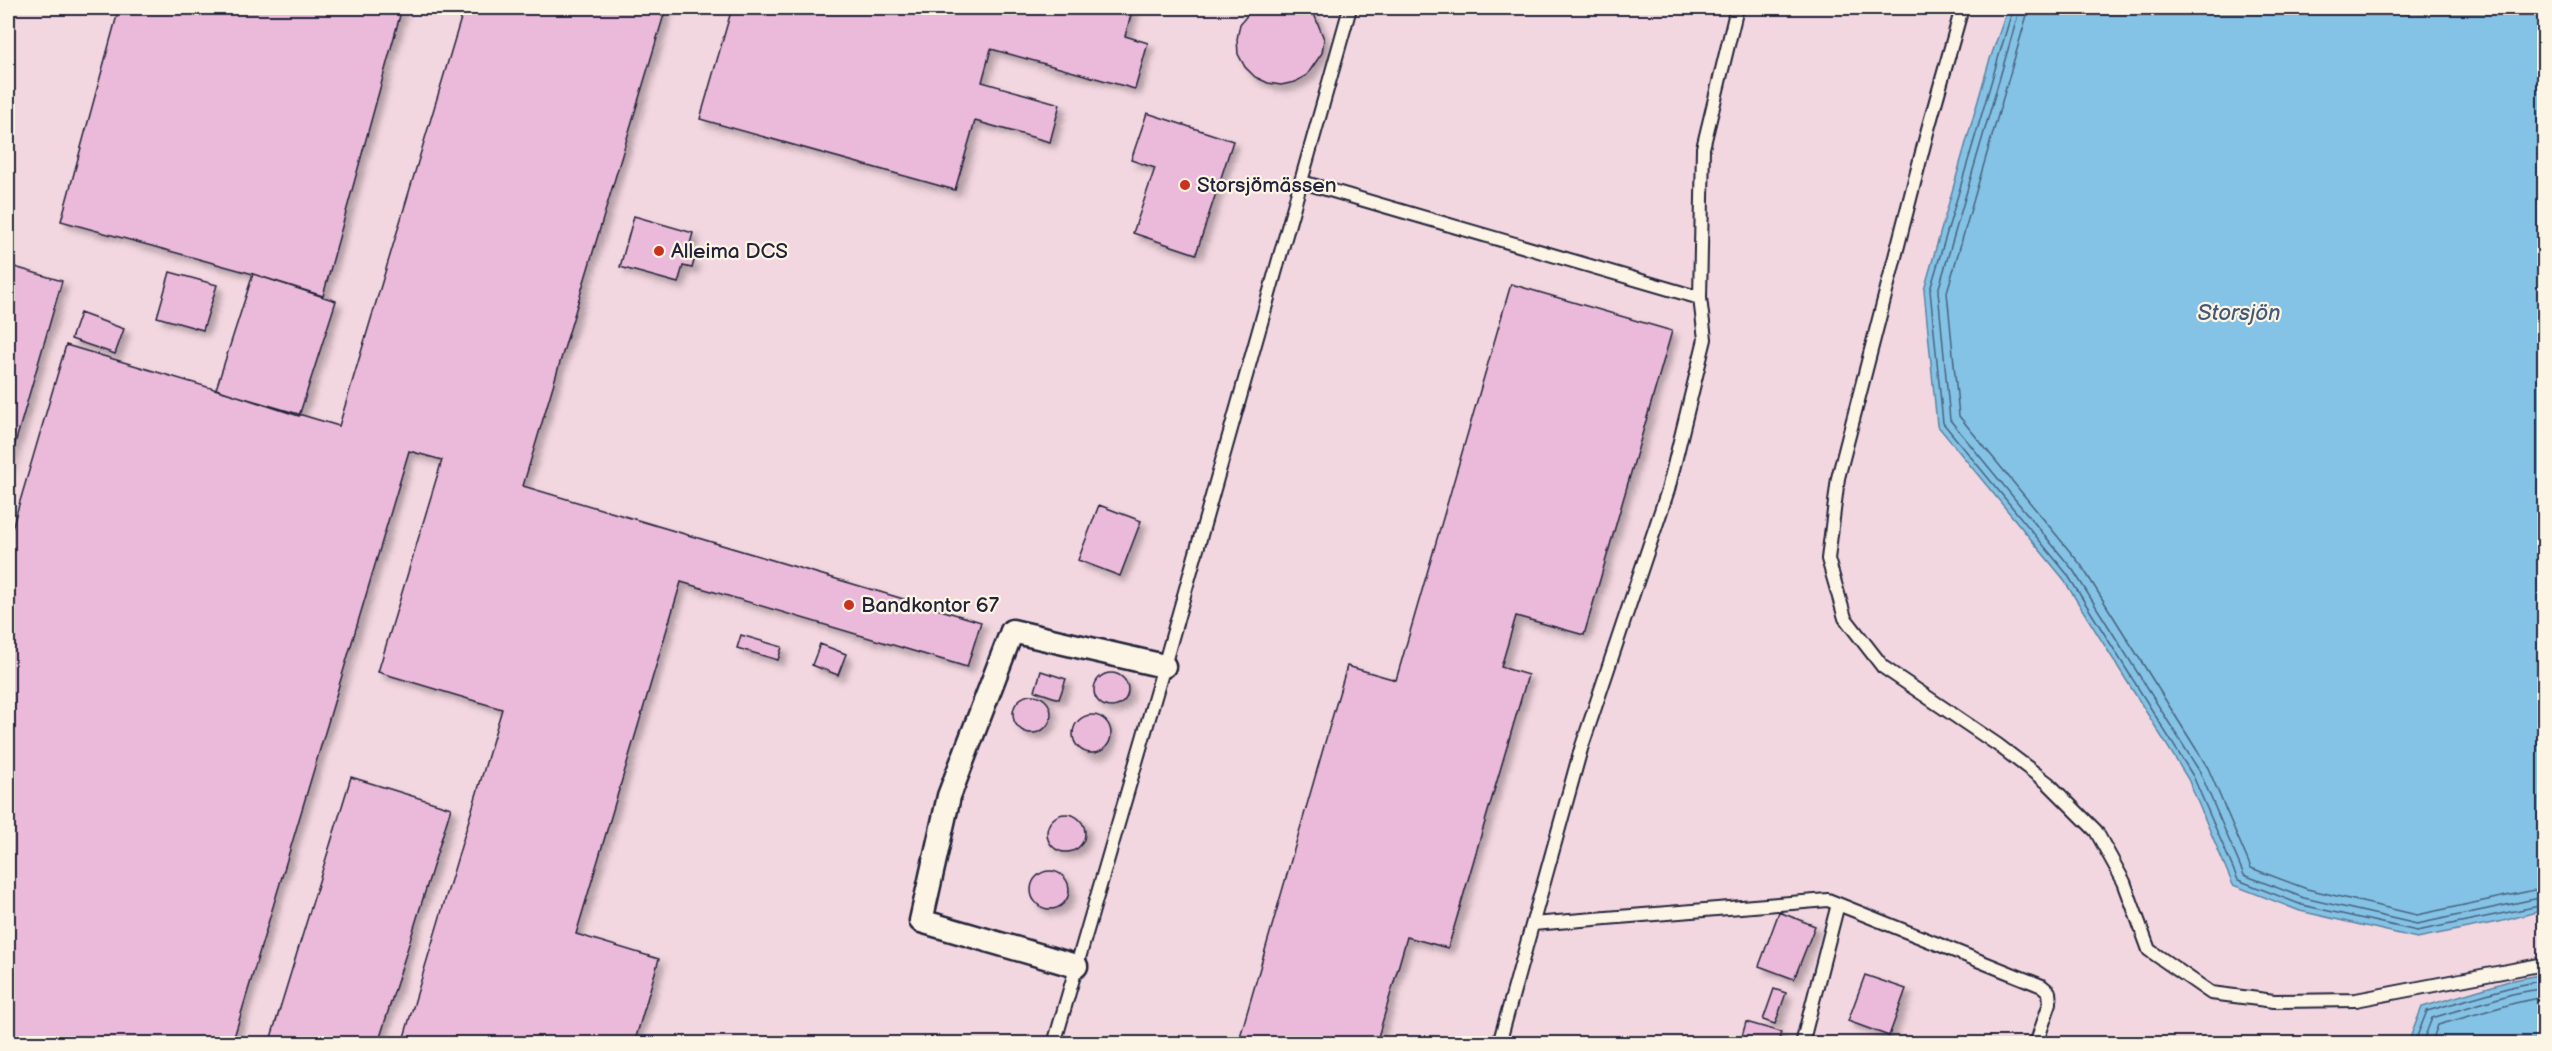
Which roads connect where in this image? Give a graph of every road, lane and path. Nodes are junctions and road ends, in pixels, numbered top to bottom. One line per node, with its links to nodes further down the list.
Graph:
1 (1350, 8): 4 (lane)
2 (1737, 8): 5 (lane)
3 (1962, 8): 9 (lane)
4 (1302, 182): 5 (lane); 6 (lane)
5 (1700, 298): 8 (lane)
6 (1164, 666): 10 (lane); 10 (street)
7 (1838, 904): 8 (lane); 13 (lane); 14 (lane)
8 (1533, 924): 12 (lane)
9 (2544, 964)
10 (1076, 966): 11 (lane)
11 (1054, 1044)
12 (1499, 1044)
13 (1802, 1044)
14 (2036, 1044)

